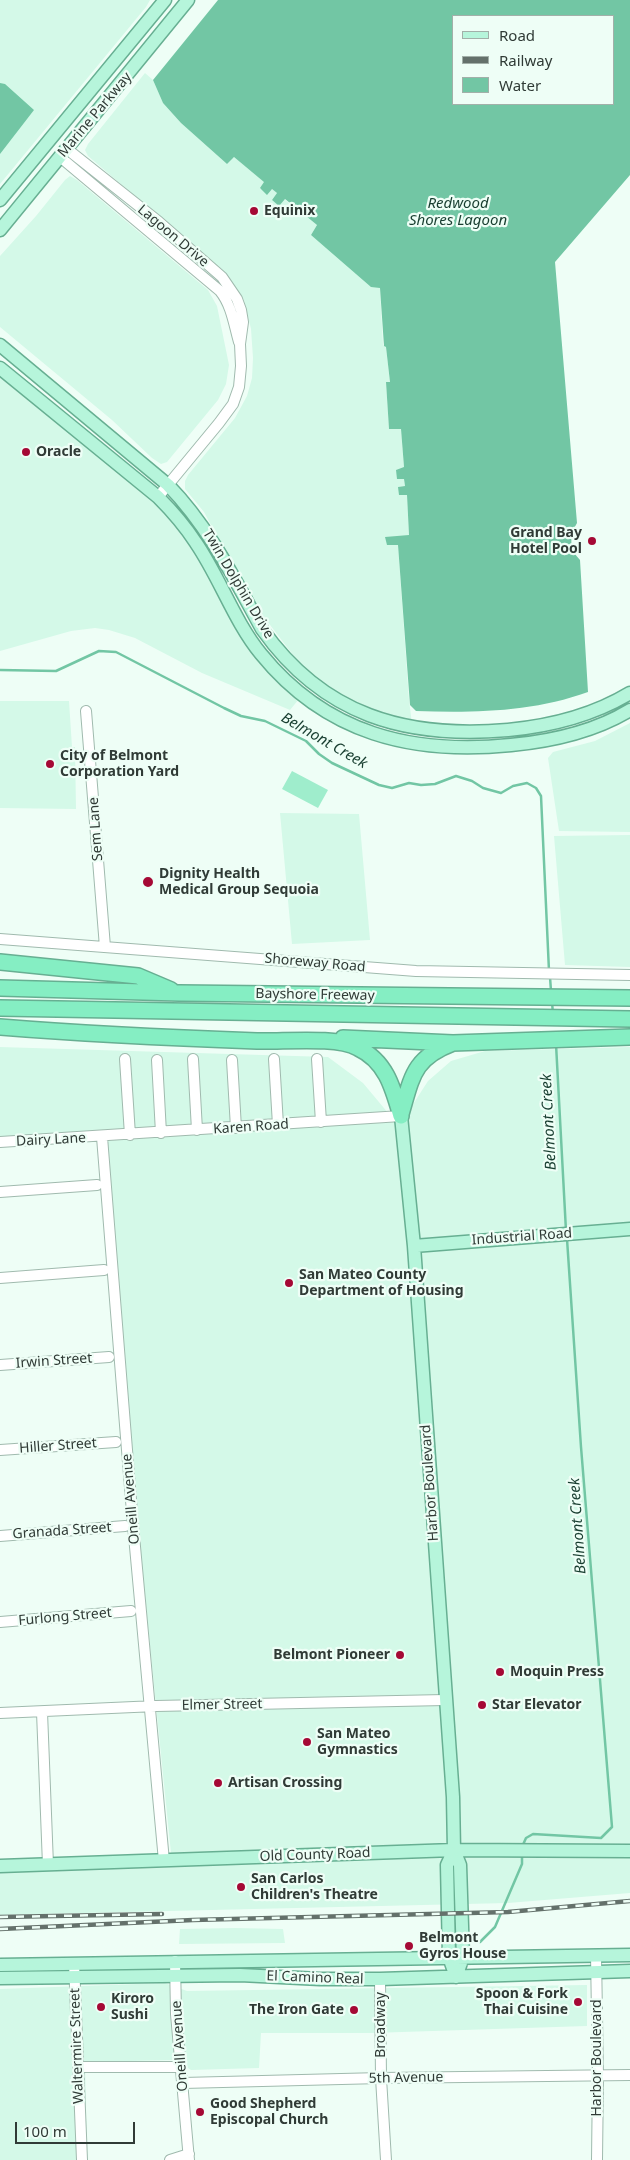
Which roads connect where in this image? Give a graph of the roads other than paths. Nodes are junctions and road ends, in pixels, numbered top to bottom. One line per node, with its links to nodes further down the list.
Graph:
1 (165, 0): 4 (main road, Marine Parkway)
2 (188, 0): 3 (main road, Marine Parkway)
3 (64, 153): 5 (main road, Marine Parkway); 8 (street, Lagoon Drive)
4 (0, 200)
5 (0, 230)
6 (0, 345): 8 (main road, Twin Dolphin Drive)
7 (0, 368): 9 (main road, Twin Dolphin Drive)
8 (168, 485): 9 (street, Lagoon Drive); 10 (main road, Twin Dolphin Drive)
9 (158, 497): 11 (main road, Twin Dolphin Drive)
10 (630, 693)
11 (630, 710)
12 (86, 711): 14 (street, Sem Lane)
13 (0, 939): 14 (street, Shoreway Road)
14 (105, 947): 16 (street, Shoreway Road)
15 (0, 962): 18 (highway)
16 (630, 975)
17 (0, 988): 18 (highway, Bayshore Freeway)
18 (179, 993): 19 (highway, Bayshore Freeway)
19 (630, 998)
20 (0, 1008): 21 (highway, Bayshore Freeway)
21 (630, 1019)
22 (0, 1027): 23 (highway)
23 (30, 1030): 24 (highway); 26 (highway)
24 (0, 1033)
25 (630, 1037): 27 (highway)
26 (257, 1041): 27 (highway); 34 (highway)
27 (454, 1043): 34 (highway)
28 (124, 1059): 40 (street)
29 (193, 1059): 38 (street)
30 (274, 1059): 36 (street)
31 (317, 1059): 35 (street)
32 (157, 1060): 39 (street)
33 (232, 1060): 37 (street)
34 (401, 1116): 35 (street, Karen Road); 46 (main road, Harbor Boulevard)
35 (322, 1122): 36 (street, Karen Road)
36 (278, 1125): 37 (street, Karen Road)
37 (236, 1128): 38 (street, Karen Road)
38 (198, 1130): 39 (street, Karen Road)
39 (161, 1133): 40 (street, Karen Road)
40 (130, 1135): 41 (street, Karen Road)
41 (102, 1137): 42 (street, Dairy Lane); 58 (street, Oneill Avenue)
42 (0, 1142)
43 (97, 1185): 44 (street)
44 (0, 1192)
45 (630, 1229): 46 (main road, Industrial Road)
46 (414, 1246): 57 (main road, Harbor Boulevard)
47 (104, 1270): 48 (street)
48 (0, 1278)
49 (109, 1357): 50 (street, Irwin Street)
50 (0, 1365)
51 (116, 1442): 52 (street, Hiller Street)
52 (0, 1450)
53 (124, 1526): 54 (street, Granada Street)
54 (0, 1536)
55 (131, 1612): 56 (street, Furlong Street)
56 (0, 1622)
57 (445, 1700): 58 (street, Elmer Street); 61 (main road, Harbor Boulevard)
58 (150, 1706): 59 (street, Elmer Street); 63 (street, Oneill Avenue)
59 (42, 1712): 60 (street, Elmer Street); 65 (street)
60 (0, 1713)
61 (454, 1850): 62 (main road, Old County Road); 63 (main road, Old County Road); 68 (main road, Harbor Boulevard); 69 (main road, Harbor Boulevard)
62 (630, 1851)
63 (164, 1860): 65 (main road, Old County Road)
64 (0, 1866): 65 (main road, Old County Road)
65 (48, 1866)
66 (596, 1955): 67 (main road, El Camino Real); 69 (main road, El Camino Real); 74 (street, Harbor Boulevard)
67 (630, 1955)
68 (449, 1957): 69 (main road, El Camino Real); 70 (main road, El Camino Real); 77 (main road, Harbor Boulevard)
69 (463, 1957): 77 (main road, Harbor Boulevard)
70 (175, 1961): 71 (main road, El Camino Real); 75 (street, Oneill Avenue)
71 (74, 1963): 72 (main road, El Camino Real); 76 (street, Waltermire Street)
72 (0, 1965)
73 (630, 1971): 74 (main road, El Camino Real)
74 (596, 1972): 77 (main road, El Camino Real); 83 (street, Harbor Boulevard)
75 (176, 1976): 76 (main road, El Camino Real); 79 (main road, El Camino Real); 81 (street, Oneill Avenue)
76 (74, 1977): 78 (main road, El Camino Real); 80 (street, Waltermire Street)
77 (456, 1977): 79 (main road, El Camino Real)
78 (0, 1978)
79 (380, 1979): 84 (street, Broadway)
80 (78, 2067): 81 (street); 87 (street, Waltermire Street)
81 (181, 2067): 85 (street, Oneill Avenue)
82 (630, 2075): 83 (street, 5th Avenue)
83 (598, 2076): 84 (street, 5th Avenue); 90 (street, Harbor Boulevard)
84 (381, 2078): 85 (street, 5th Avenue); 89 (street, Broadway)
85 (183, 2084): 86 (street, Oneill Avenue)
86 (189, 2157): 88 (street)
87 (82, 2160)
88 (170, 2160)
89 (386, 2160)
90 (596, 2160)

